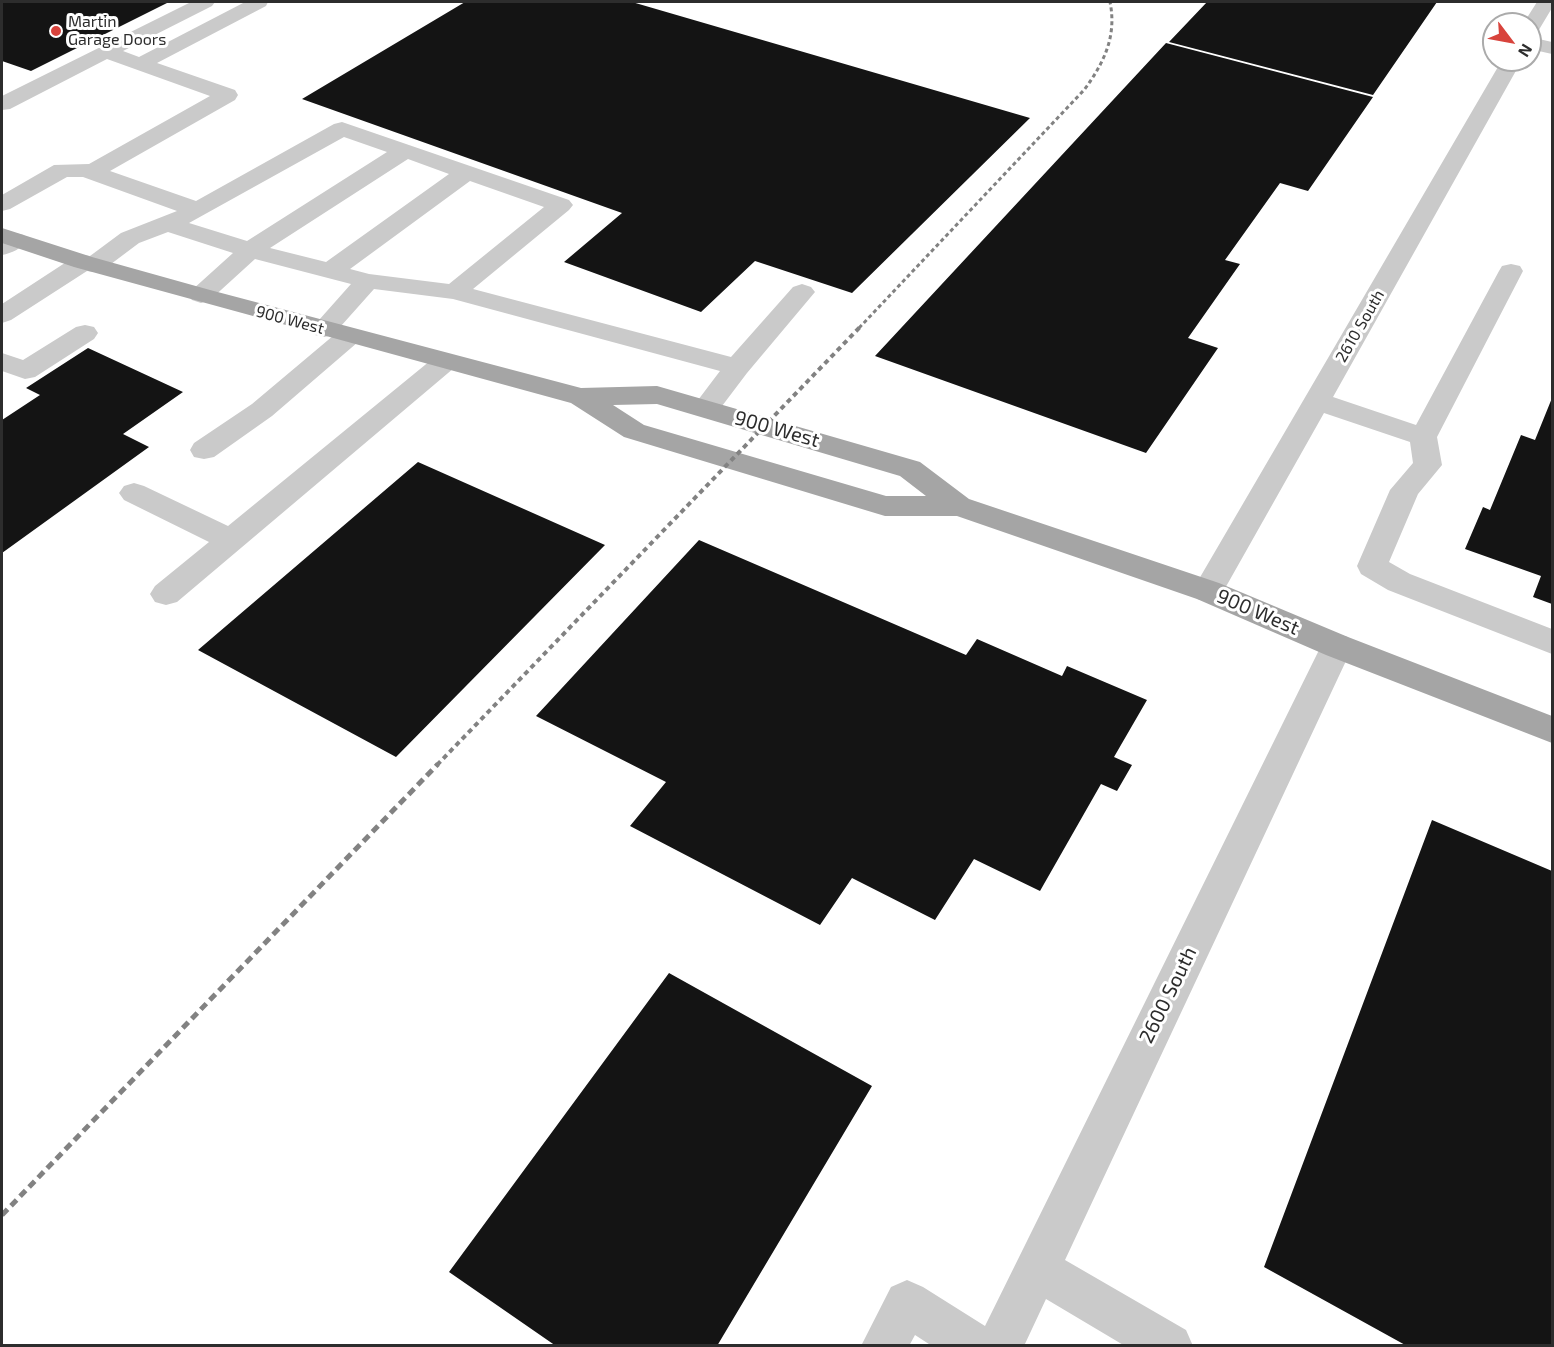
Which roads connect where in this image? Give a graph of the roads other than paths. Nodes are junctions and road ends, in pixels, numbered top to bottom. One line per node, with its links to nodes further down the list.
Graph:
1 (205, 2): 3 (street)
2 (259, 2): 4 (street)
3 (106, 51): 4 (street); 6 (street)
4 (140, 64): 8 (street)
5 (1505, 72): 29 (street, 2610 South)
6 (3, 102)
7 (405, 151): 9 (street); 11 (street); 14 (street)
8 (92, 172): 10 (street); 11 (street)
9 (467, 172): 16 (street); 19 (street)
10 (2, 204)
11 (198, 210): 12 (street)
12 (167, 224): 14 (street); 15 (street)
13 (6, 241): 15 (main road, 900 West)
14 (250, 250): 16 (street); 21 (street)
15 (88, 264): 21 (main road, 900 West); 22 (street)
16 (330, 271): 18 (street)
17 (1511, 271): 31 (street)
18 (368, 281): 19 (street); 24 (street)
19 (454, 292): 27 (street)
20 (802, 292): 27 (street)
21 (201, 295): 24 (main road, 900 West)
22 (2, 315)
23 (85, 333): 25 (street)
24 (336, 333): 26 (main road, 900 West); 32 (street)
25 (2, 361)
26 (445, 362): 28 (main road, 900 West); 35 (street)
27 (736, 367): 30 (street)
28 (582, 397): 30 (main road, 900 West); 34 (main road, 900 West)
29 (1318, 401): 31 (street); 36 (street, 2610 South)
30 (706, 408): 34 (main road, 900 West)
31 (1423, 437): 38 (street)
32 (204, 450)
33 (134, 493): 35 (street)
34 (959, 506): 36 (main road, 900 West)
35 (230, 540): 37 (street)
36 (1208, 591): 39 (main road, 900 West)
37 (166, 594)
38 (1552, 642)
39 (1337, 646): 40 (main road, 900 West); 41 (street, 2600 South)
40 (1552, 730)
41 (1037, 1269): 44 (street, 2600 South); 45 (street)
42 (884, 1346): 43 (street)
43 (974, 1346)
44 (1000, 1346)
45 (1170, 1346)

